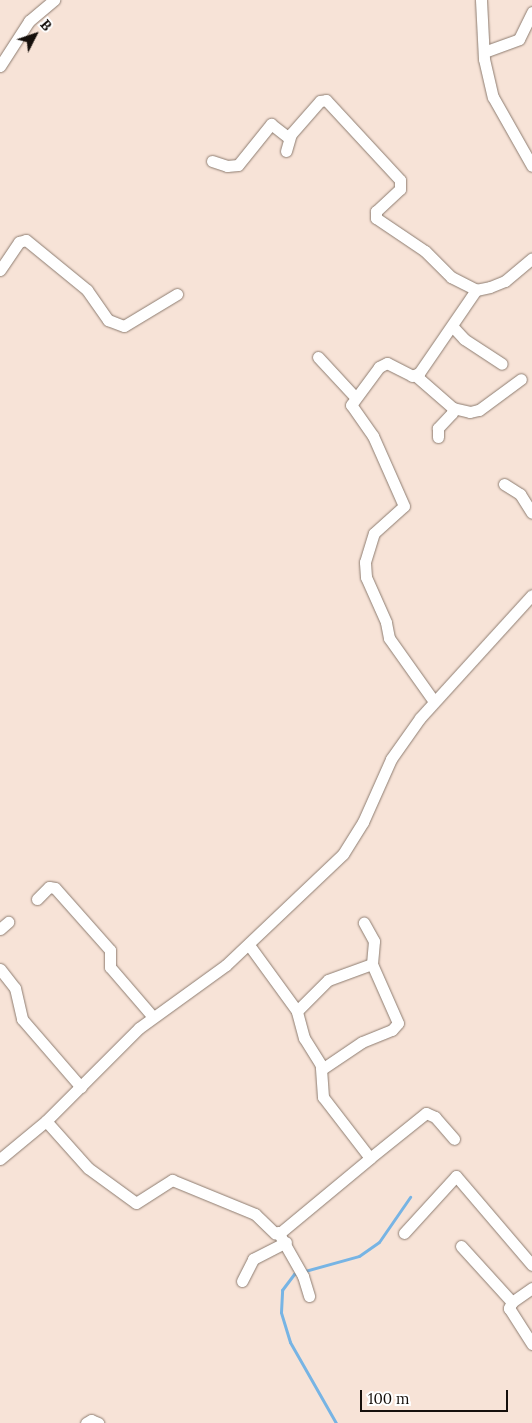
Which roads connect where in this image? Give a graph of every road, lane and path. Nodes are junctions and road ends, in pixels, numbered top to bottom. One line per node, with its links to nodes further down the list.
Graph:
1 (54, 0): 5 (street)
2 (481, 0): 4 (street)
3 (532, 12): 4 (street)
4 (484, 52): 9 (street)
5 (0, 66)
6 (289, 138): 7 (street); 8 (street); 12 (street)
7 (286, 151)
8 (212, 161)
9 (532, 166)
10 (532, 258): 12 (street)
11 (0, 270): 13 (street)
12 (476, 290): 14 (street)
13 (177, 294)
14 (453, 327): 16 (street); 17 (street)
15 (318, 357): 19 (street)
16 (502, 364)
17 (415, 375): 19 (street); 20 (street)
18 (521, 379): 20 (street)
19 (355, 397): 25 (street)
20 (452, 408): 21 (street)
21 (438, 437)
22 (504, 484): 23 (street)
23 (532, 513)
24 (532, 595): 25 (street)
25 (433, 700): 28 (street)
26 (36, 899): 32 (street)
27 (364, 923): 29 (street)
28 (249, 945): 31 (street); 32 (street)
29 (372, 964): 31 (street); 33 (street)
30 (0, 969): 34 (street)
31 (297, 1011): 33 (street)
32 (153, 1017): 34 (street)
33 (322, 1069): 37 (street)
34 (81, 1087): 35 (street)
35 (46, 1121): 38 (street); 39 (street)
36 (454, 1139): 37 (street)
37 (370, 1158): 39 (street)
38 (0, 1160)
39 (278, 1232): 41 (street)
40 (404, 1233): 43 (street)
41 (286, 1242): 44 (street); 46 (street)
42 (461, 1246): 47 (street)
43 (532, 1265)
44 (242, 1280)
45 (532, 1288): 47 (street)
46 (309, 1296)
47 (512, 1302): 48 (street)
48 (532, 1344)
49 (86, 1423): 50 (street)
50 (98, 1423)

